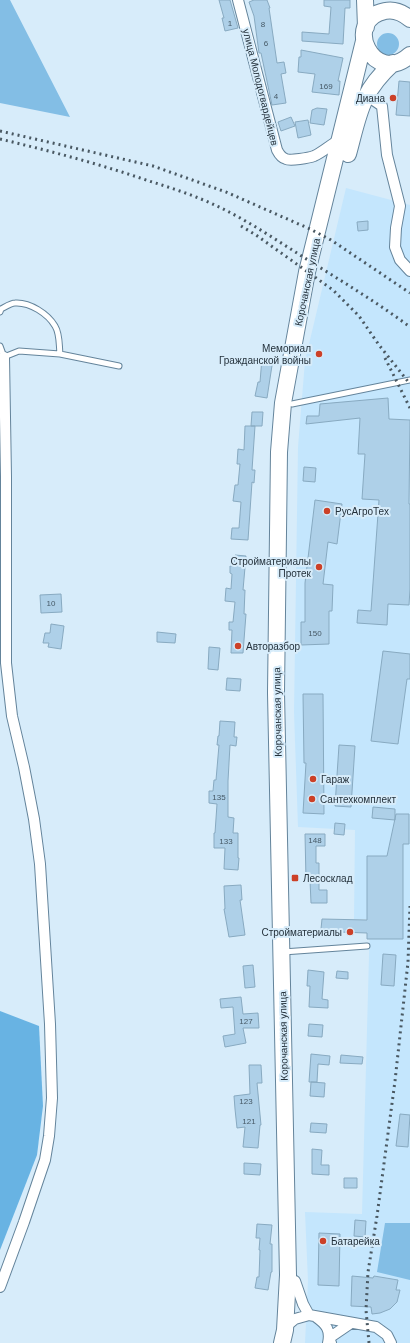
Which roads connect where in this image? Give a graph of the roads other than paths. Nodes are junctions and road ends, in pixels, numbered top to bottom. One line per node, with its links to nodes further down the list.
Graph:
1 (238, 0): 9 (street, улица Молодогвардейцев)
2 (365, 0): 5 (main road, Корочанская улица)
3 (394, 0): 4 (main road)
4 (407, 17): 5 (main road)
5 (365, 34): 7 (main road); 9 (main road, Корочанская улица)
6 (410, 54): 7 (main road, Корочанская улица)
7 (393, 63): 8 (main road, Корочанская улица)
8 (366, 95): 10 (street); 17 (main road, Корочанская улица)
9 (341, 140): 20 (main road, Корочанская улица)
10 (410, 271)
11 (0, 312): 13 (lane)
12 (0, 346): 14 (lane)
13 (60, 354): 14 (lane); 15 (lane)
14 (4, 357): 18 (street)
15 (119, 366)
16 (410, 380): 17 (lane)
17 (292, 404): 20 (main road, Корочанская улица)
18 (3, 666): 21 (street)
19 (368, 946): 20 (lane)
20 (286, 952): 23 (main road, Корочанская улица); 23 (main road, Корочанская улица)
21 (0, 1287)
22 (352, 1323): 23 (street); 24 (street); 25 (street)
23 (293, 1331): 24 (street)
24 (329, 1341)
25 (391, 1343)

